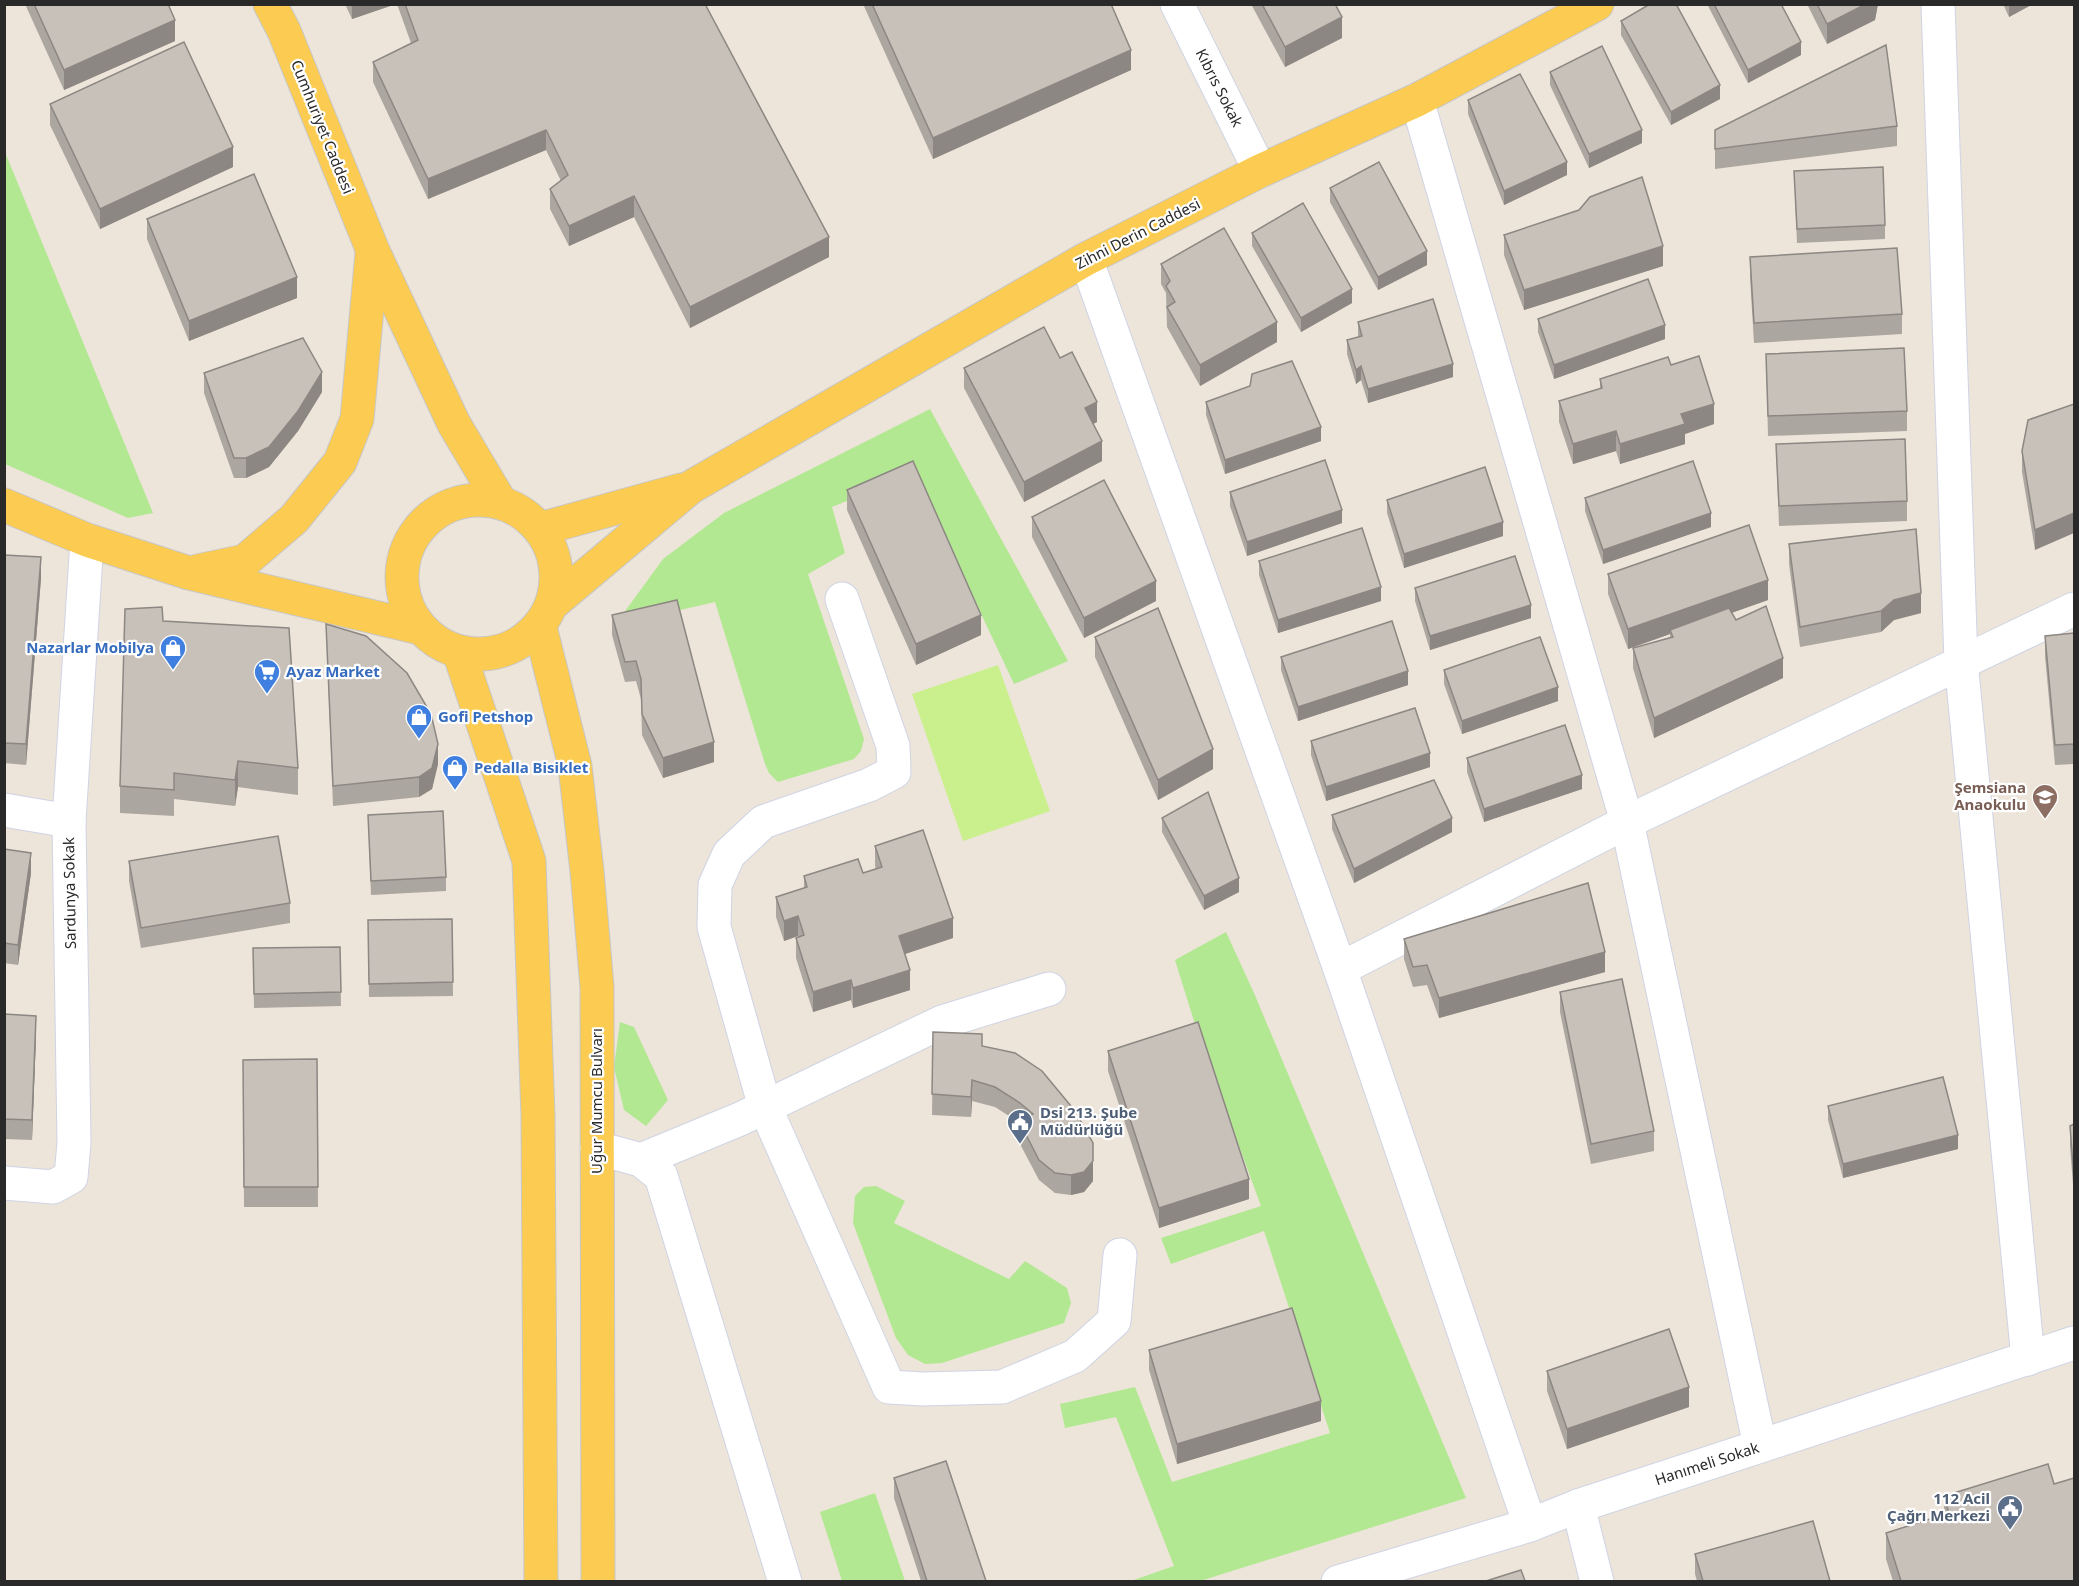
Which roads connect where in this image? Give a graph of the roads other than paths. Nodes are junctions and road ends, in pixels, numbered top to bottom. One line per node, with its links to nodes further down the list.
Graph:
1 (270, 4): 7 (main road, Cumhuriyet Caddesi)
2 (1177, 4): 6 (street, Kıbrıs Sokak)
3 (1597, 4): 5 (main road, Zihni Derin Caddesi)
4 (1938, 4): 20 (street)
5 (1417, 100): 6 (main road, Zihni Derin Caddesi); 23 (street)
6 (1260, 171): 8 (main road, Zihni Derin Caddesi)
7 (373, 251): 10 (main road, Cumhuriyet Caddesi); 14 (main road)
8 (1086, 259): 9 (main road, Zihni Derin Caddesi); 24 (street)
9 (691, 487): 12 (main road); 17 (main road)
10 (501, 503): 12 (main road); 18 (main road)
11 (4, 505): 13 (main road)
12 (540, 529): 17 (main road)
13 (87, 540): 14 (main road); 22 (street, Sardunya Sokak)
14 (189, 573): 18 (main road)
15 (842, 599): 26 (street)
16 (2074, 609): 20 (street)
17 (546, 615): 19 (main road); 27 (main road, Uğur Mumcu Bulvarı)
18 (420, 628): 19 (main road)
19 (459, 652): 36 (main road)
20 (1961, 661): 23 (street); 32 (street)
21 (4, 810): 22 (street)
22 (69, 820): 29 (street, Sardunya Sokak)
23 (1627, 822): 24 (street); 33 (street)
24 (1340, 969): 35 (street)
25 (1049, 989): 26 (street)
26 (765, 1107): 28 (street); 30 (street)
27 (597, 1148): 28 (street); 37 (main road, Uğur Mumcu Bulvarı)
28 (641, 1160): 38 (street)
29 (4, 1183)
30 (1120, 1255)
31 (2074, 1343): 32 (street, Hanımeli Sokak)
32 (2028, 1359): 33 (street, Hanımeli Sokak)
33 (1760, 1446): 34 (street, Hanımeli Sokak)
34 (1578, 1506): 35 (street, Hanımeli Sokak); 40 (street)
35 (1530, 1525): 39 (street, Hanımeli Sokak)
36 (541, 1581)
37 (598, 1581)
38 (785, 1581)
39 (1338, 1581)
40 (1597, 1581)

